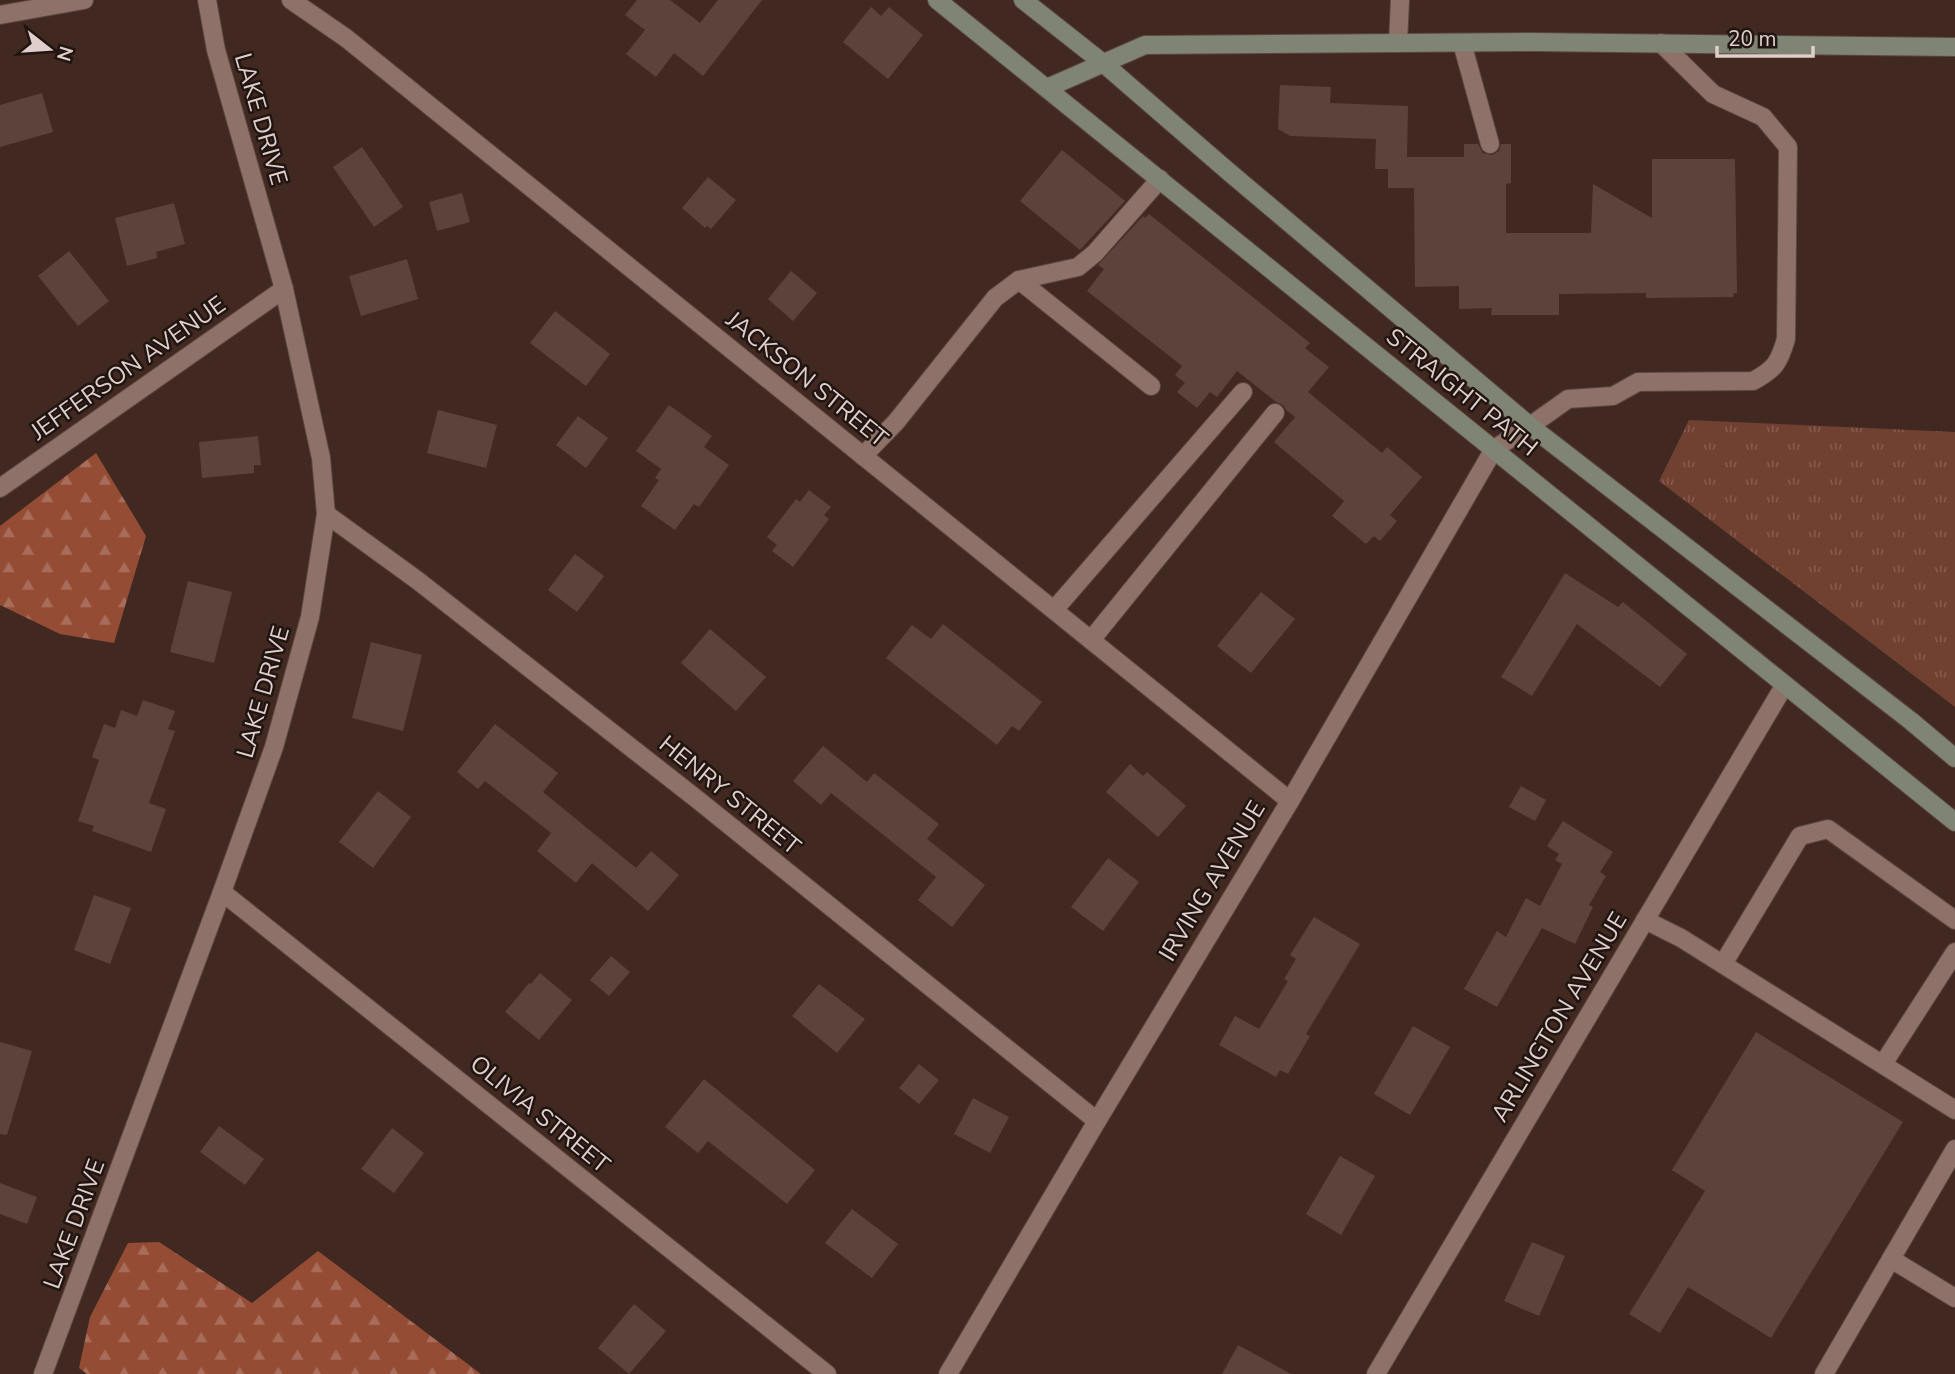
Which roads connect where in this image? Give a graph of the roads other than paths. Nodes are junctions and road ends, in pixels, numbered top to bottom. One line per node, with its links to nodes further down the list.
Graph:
1 (84, 0): 7 (street)
2 (207, 0): 17 (street, LAKE DRIVE)
3 (291, 0): 23 (street, JACKSON STREET)
4 (937, 0): 13 (main road, STRAIGHT PATH)
5 (1023, 0): 12 (main road, STRAIGHT PATH)
6 (1400, 0): 8 (street)
7 (0, 15)
8 (1398, 43): 9 (main road); 12 (main road)
9 (1462, 43): 10 (main road); 14 (street)
10 (1661, 43): 11 (main road); 21 (street, IRVING AVENUE)
11 (1955, 47)
12 (1103, 63): 13 (main road); 21 (main road, STRAIGHT PATH)
13 (1047, 88): 15 (main road, STRAIGHT PATH)
14 (1490, 144)
15 (1160, 179): 16 (street); 22 (main road, STRAIGHT PATH)
16 (1019, 280): 18 (street); 23 (street)
17 (284, 289): 24 (street, JEFFERSON AVENUE); 25 (street, LAKE DRIVE)
18 (1151, 386)
19 (1243, 392): 26 (street)
20 (1275, 413): 27 (street)
21 (1530, 425): 22 (street, IRVING AVENUE); 29 (main road, STRAIGHT PATH)
22 (1494, 449): 28 (main road, STRAIGHT PATH); 30 (street, IRVING AVENUE)
23 (863, 456): 26 (street, JACKSON STREET)
24 (0, 488)
25 (326, 514): 32 (street, LAKE DRIVE); 39 (street, HENRY STREET)
26 (1054, 610): 27 (street, JACKSON STREET)
27 (1091, 640): 30 (street, JACKSON STREET)
28 (1784, 686): 31 (main road, STRAIGHT PATH); 33 (street, ARLINGTON AVENUE)
29 (1955, 758)
30 (1290, 801): 39 (street, IRVING AVENUE)
31 (1955, 822)
32 (222, 892): 43 (street, LAKE DRIVE); 44 (street, OLIVIA STREET)
33 (1645, 920): 36 (street); 46 (street, ARLINGTON AVENUE)
34 (1955, 920): 36 (street)
35 (1955, 952): 37 (street)
36 (1723, 964): 37 (street)
37 (1883, 1064): 38 (street)
38 (1955, 1110)
39 (1097, 1121): 45 (street, IRVING AVENUE)
40 (1955, 1149): 41 (street)
41 (1891, 1259): 42 (street); 47 (street)
42 (1955, 1298)
43 (43, 1374)
44 (827, 1374)
45 (948, 1374)
46 (1376, 1374)
47 (1824, 1374)

